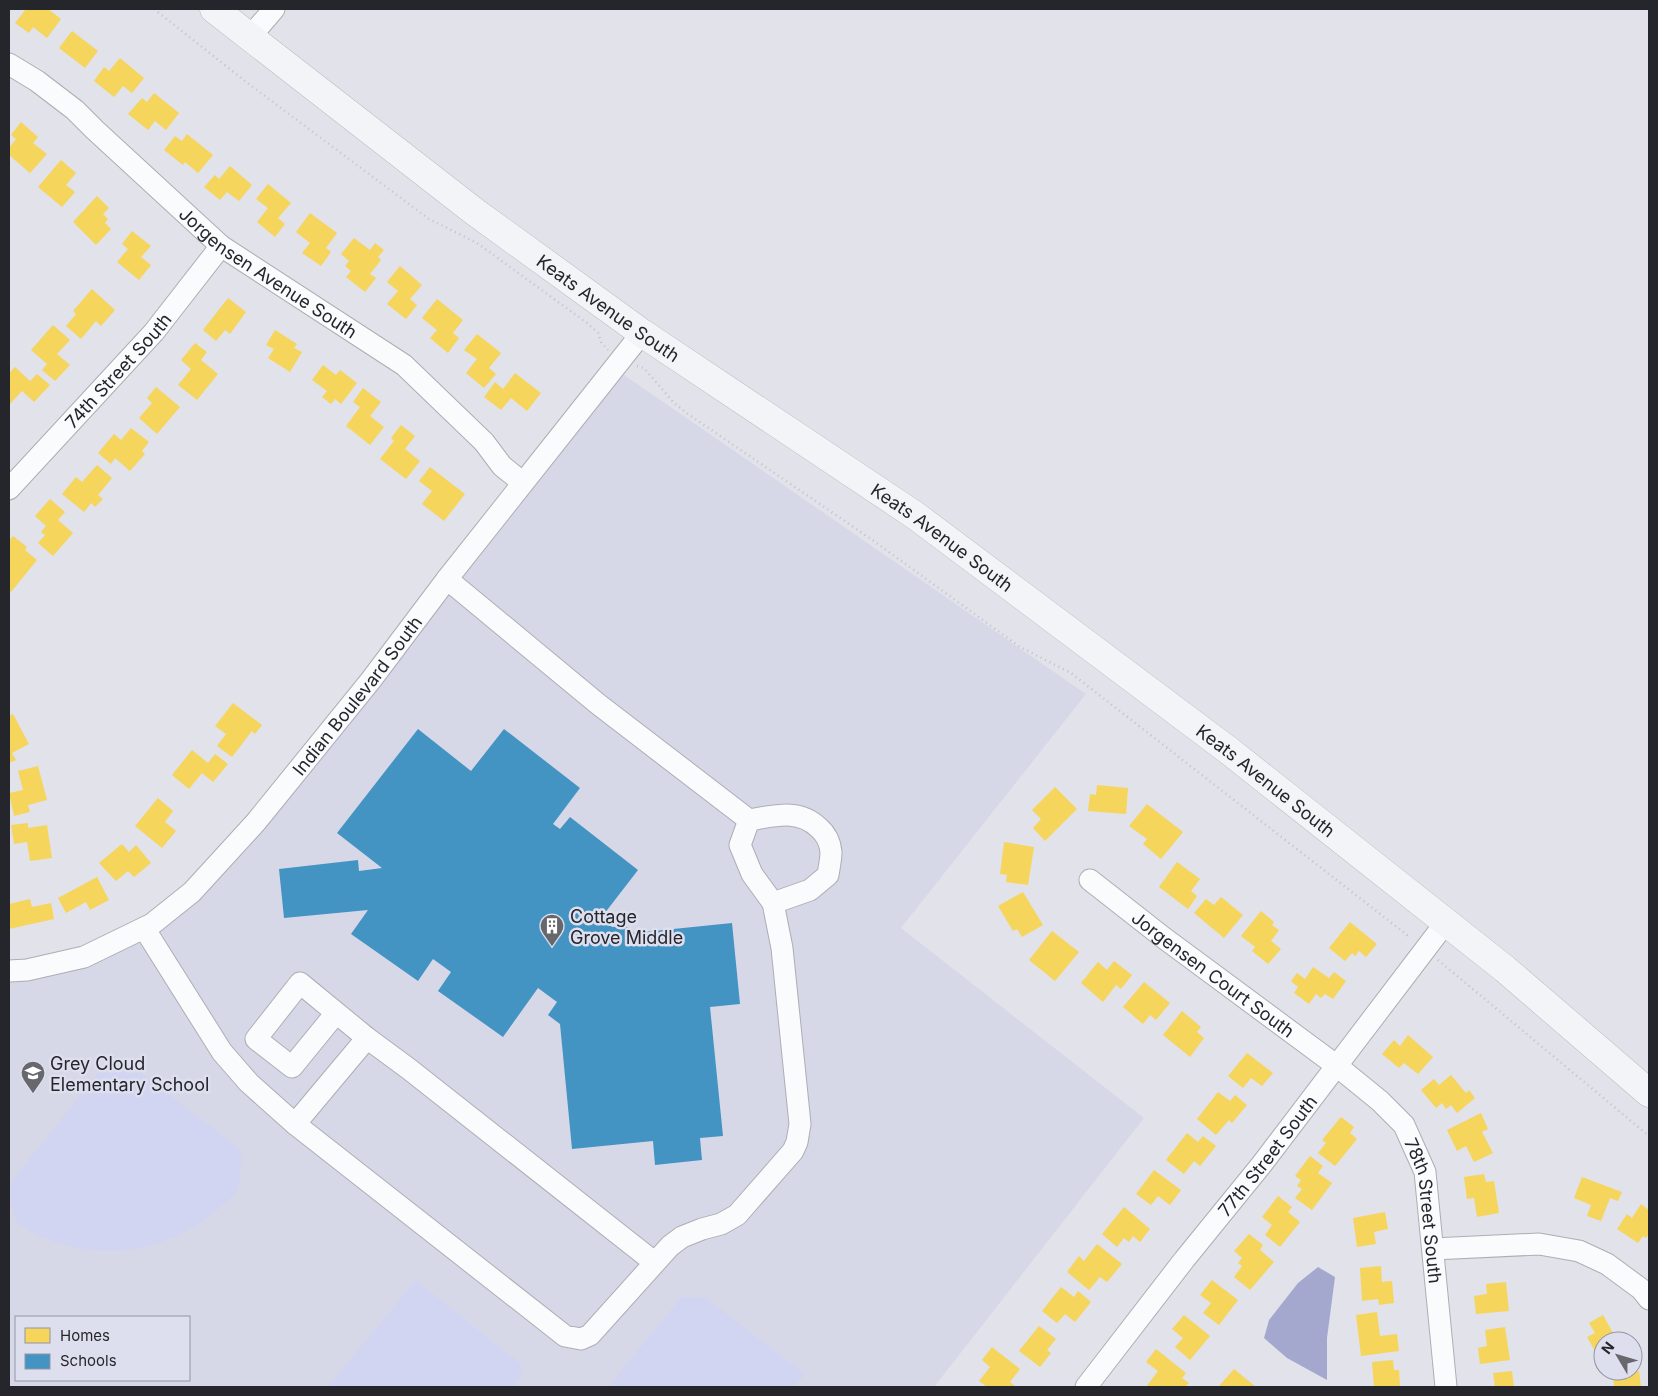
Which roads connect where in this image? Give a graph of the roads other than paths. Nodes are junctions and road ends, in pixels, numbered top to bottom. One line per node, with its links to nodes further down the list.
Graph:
1 (214, 9): 3 (main road, Keats Avenue South)
2 (274, 9): 3 (street)
3 (250, 37): 6 (main road, Keats Avenue South)
4 (9, 64): 5 (street, Jorgensen Avenue South)
5 (221, 246): 7 (street, Jorgensen Avenue South); 8 (street, 74th Street South)
6 (642, 333): 7 (street, Indian Boulevard South); 13 (main road, Keats Avenue South)
7 (523, 483): 9 (street, Indian Boulevard South)
8 (9, 488)
9 (447, 580): 10 (street); 14 (street, Indian Boulevard South)
10 (749, 820): 12 (street); 12 (street)
11 (1090, 880): 18 (street, Jorgensen Court South)
12 (773, 903): 22 (street)
13 (1446, 922): 18 (street, 77th Street South); 19 (main road, Keats Avenue South)
14 (144, 928): 15 (street, Indian Boulevard South); 20 (street)
15 (9, 971)
16 (336, 1013): 17 (street)
17 (367, 1038): 20 (street); 22 (street)
18 (1337, 1066): 21 (street, 78th Street South); 24 (street, 77th Street South)
19 (1649, 1093)
20 (296, 1124): 22 (street)
21 (1433, 1249): 23 (street); 25 (street, 78th Street South)
22 (654, 1262)
23 (1649, 1299)
24 (1089, 1386)
25 (1446, 1387)

